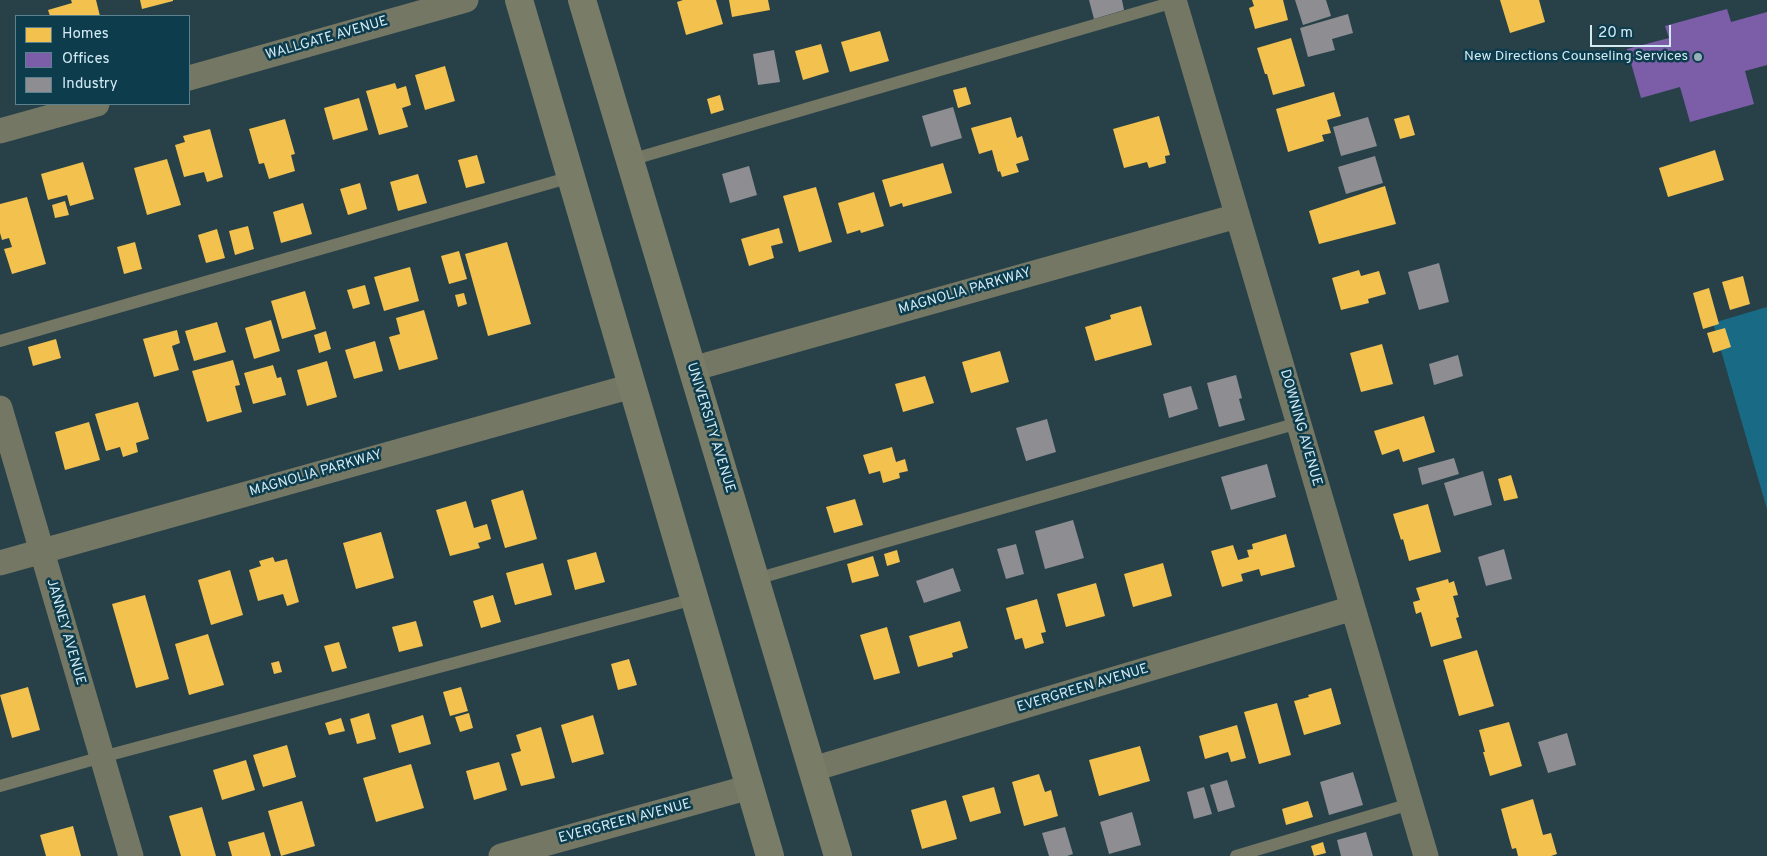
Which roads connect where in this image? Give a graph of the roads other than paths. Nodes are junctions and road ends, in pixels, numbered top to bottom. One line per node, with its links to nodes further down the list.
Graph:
1 (466, 0): 5 (street, WALLGATE AVENUE)
2 (519, 0): 9 (main road)
3 (582, 0): 8 (main road, UNIVERSITY AVENUE)
4 (1174, 1): 8 (lane); 10 (street, DOWNING AVENUE)
5 (190, 78)
6 (93, 105): 7 (street)
7 (0, 131)
8 (630, 160): 12 (main road, UNIVERSITY AVENUE)
9 (571, 177): 11 (lane); 13 (main road)
10 (1238, 216): 12 (street, MAGNOLIA PARKWAY); 15 (street, DOWNING AVENUE)
11 (0, 341)
12 (692, 369): 18 (main road, UNIVERSITY AVENUE)
13 (632, 386): 16 (street, MAGNOLIA PARKWAY); 19 (main road)
14 (0, 408): 16 (street, JANNEY AVENUE)
15 (1298, 423): 18 (lane); 20 (street, DOWNING AVENUE)
16 (42, 551): 17 (street, MAGNOLIA PARKWAY); 21 (street, JANNEY AVENUE)
17 (0, 563)
18 (756, 579): 22 (main road, UNIVERSITY AVENUE)
19 (694, 599): 21 (lane); 24 (main road)
20 (1353, 608): 22 (street, EVERGREEN AVENUE); 25 (street, DOWNING AVENUE)
21 (102, 757): 23 (lane); 26 (street, JANNEY AVENUE)
22 (813, 769): 29 (main road, UNIVERSITY AVENUE)
23 (0, 786)
24 (750, 787): 27 (street, EVERGREEN AVENUE); 28 (main road)
25 (1410, 804): 30 (lane); 31 (street, DOWNING AVENUE)
26 (131, 856)
27 (501, 856)
28 (770, 856)
29 (838, 856)
30 (1236, 856)
31 (1426, 856)

